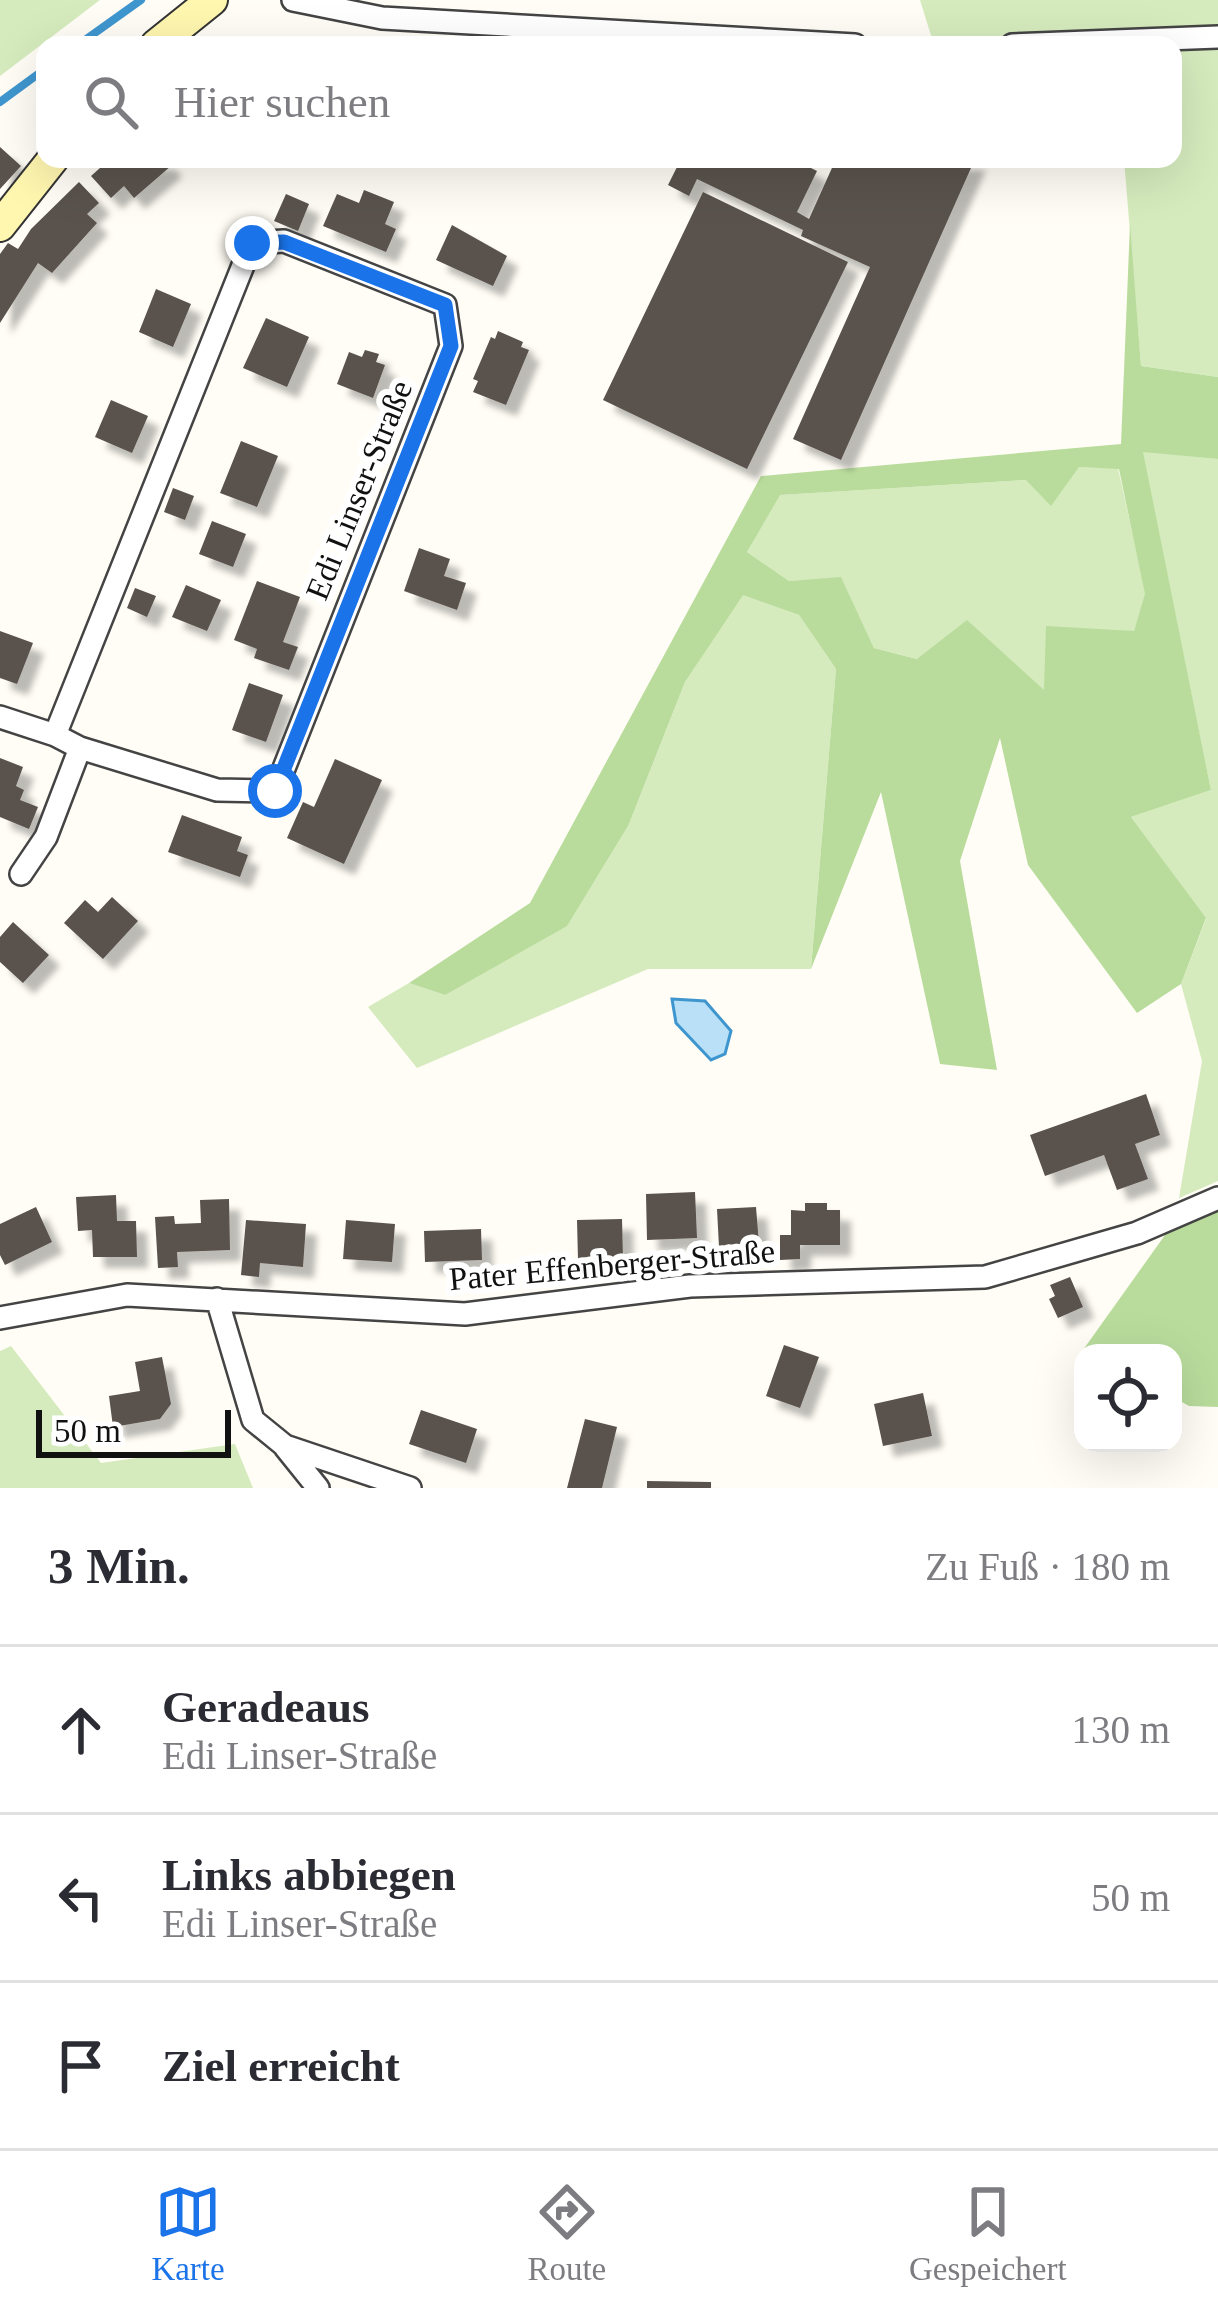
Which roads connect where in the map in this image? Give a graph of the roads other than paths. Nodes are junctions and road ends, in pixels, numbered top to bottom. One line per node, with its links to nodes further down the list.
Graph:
1 (212, 0): 3 (main road)
2 (293, 0): 4 (street)
3 (167, 36)
4 (702, 36)
5 (1218, 37): 6 (street)
6 (1182, 38)
7 (45, 168): 8 (main road)
8 (0, 226)
9 (0, 718): 10 (street, Edi Linser-Straße)
10 (56, 735): 11 (street, Edi Linser-Straße); 11 (street, Edi Linser-Straße)
11 (80, 748): 12 (street)
12 (21, 874)
13 (1218, 1198): 14 (street, Pater Effenberger-Straße)
14 (218, 1299): 15 (street, Pater Effenberger-Straße); 16 (street)
15 (0, 1318)
16 (285, 1446): 17 (street); 18 (street)
17 (318, 1488)
18 (410, 1488)

